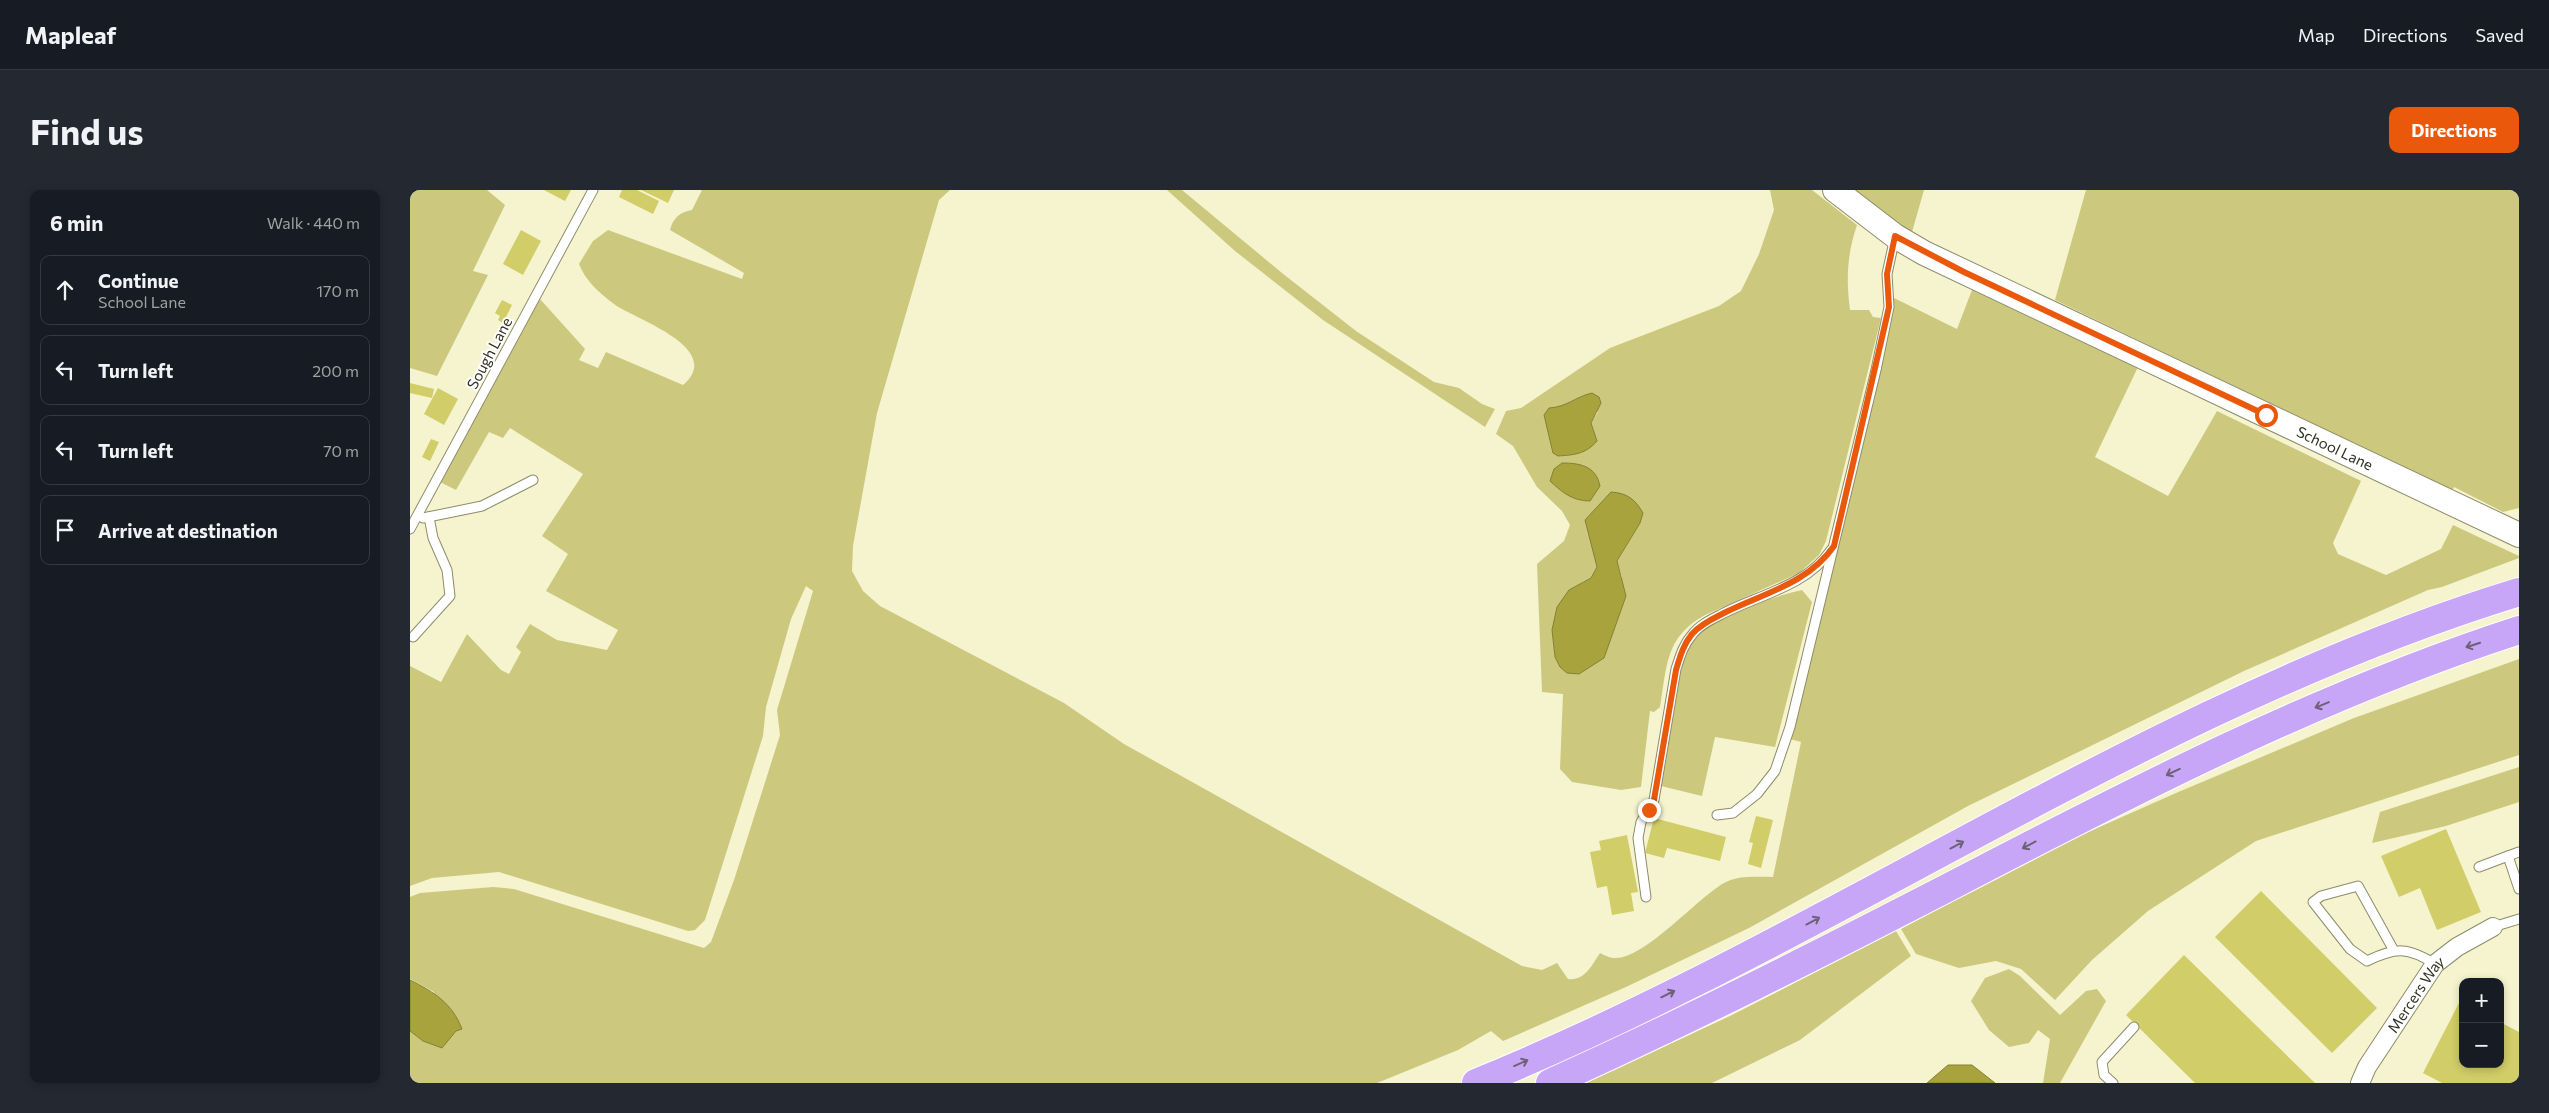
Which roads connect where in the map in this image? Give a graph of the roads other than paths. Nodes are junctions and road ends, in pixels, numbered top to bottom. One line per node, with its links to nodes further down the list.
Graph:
1 (593, 190): 6 (lane, Sough Lane)
2 (1834, 190): 3 (main road, School Lane)
3 (1895, 236): 8 (main road, School Lane); 9 (lane)
4 (533, 480): 5 (lane)
5 (429, 517): 6 (lane); 12 (lane)
6 (415, 519): 7 (lane, Sough Lane)
7 (410, 529)
8 (2519, 535)
9 (1834, 546): 13 (lane); 18 (lane)
10 (2519, 592): 24 (highway, one-way to 10)
11 (2519, 630): 25 (highway, one-way to 25)
12 (413, 637)
13 (1717, 815)
14 (2519, 852): 15 (lane)
15 (2508, 856): 16 (lane); 17 (lane)
16 (2479, 867)
17 (2519, 889)
18 (1646, 897)
19 (2519, 918): 20 (lane)
20 (2493, 927): 22 (street, Mercers Way)
21 (2394, 950): 21 (lane); 22 (lane)
22 (2435, 964): 27 (street, Mercers Way)
23 (2134, 1027): 26 (lane)
24 (1476, 1083)
25 (1550, 1083)
26 (2113, 1083)
27 (2360, 1083)

